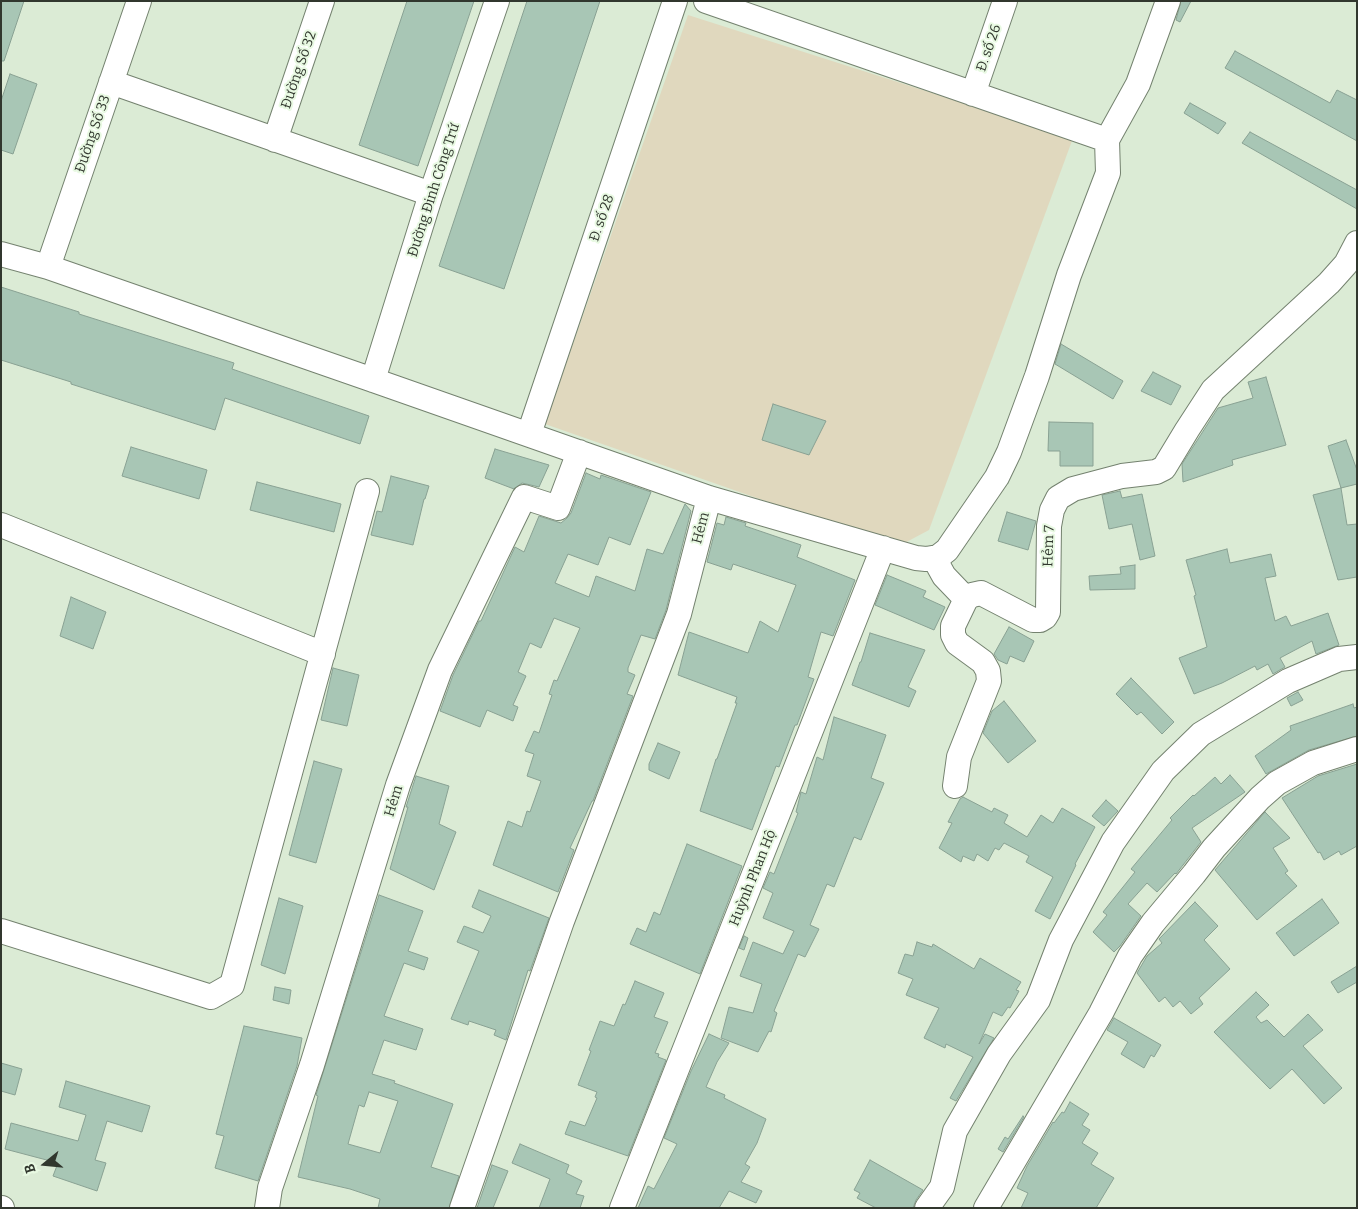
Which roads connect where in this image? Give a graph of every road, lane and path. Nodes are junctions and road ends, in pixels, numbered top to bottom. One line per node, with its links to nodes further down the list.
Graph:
1 (139, 1): 8 (street, Đường Số 33)
2 (322, 1): 10 (street, Đường Số 32)
3 (497, 1): 12 (street, Đường Đinh Công Trứ)
4 (675, 1): 17 (street, Đ. số 28)
5 (706, 1): 9 (street)
6 (1005, 1): 9 (street, Đ. số 26)
7 (1168, 1): 11 (street)
8 (111, 82): 10 (street); 15 (street, Đường Số 33)
9 (973, 94): 11 (street)
10 (276, 140): 12 (street)
11 (1107, 140): 23 (street)
12 (431, 194): 16 (street, Đường Đinh Công Trứ)
13 (1357, 243): 24 (street, Hẻm 7)
14 (1, 254): 15 (street)
15 (48, 267): 16 (street)
16 (374, 380): 17 (street)
17 (529, 434): 18 (street)
18 (579, 452): 20 (street); 30 (street, Hẻm)
19 (366, 491): 25 (street)
20 (709, 498): 22 (street); 31 (street, Hẻm)
21 (1, 525): 25 (street)
22 (883, 548): 23 (street); 32 (street, Huỳnh Phan Hộ)
23 (938, 557): 24 (street)
24 (966, 599): 28 (street)
25 (323, 654): 29 (street)
26 (1357, 657): 33 (street)
27 (1357, 749): 34 (street)
28 (955, 786)
29 (1, 931)
30 (267, 1208)
31 (462, 1208)
32 (622, 1208)
33 (928, 1208)
34 (986, 1208)

